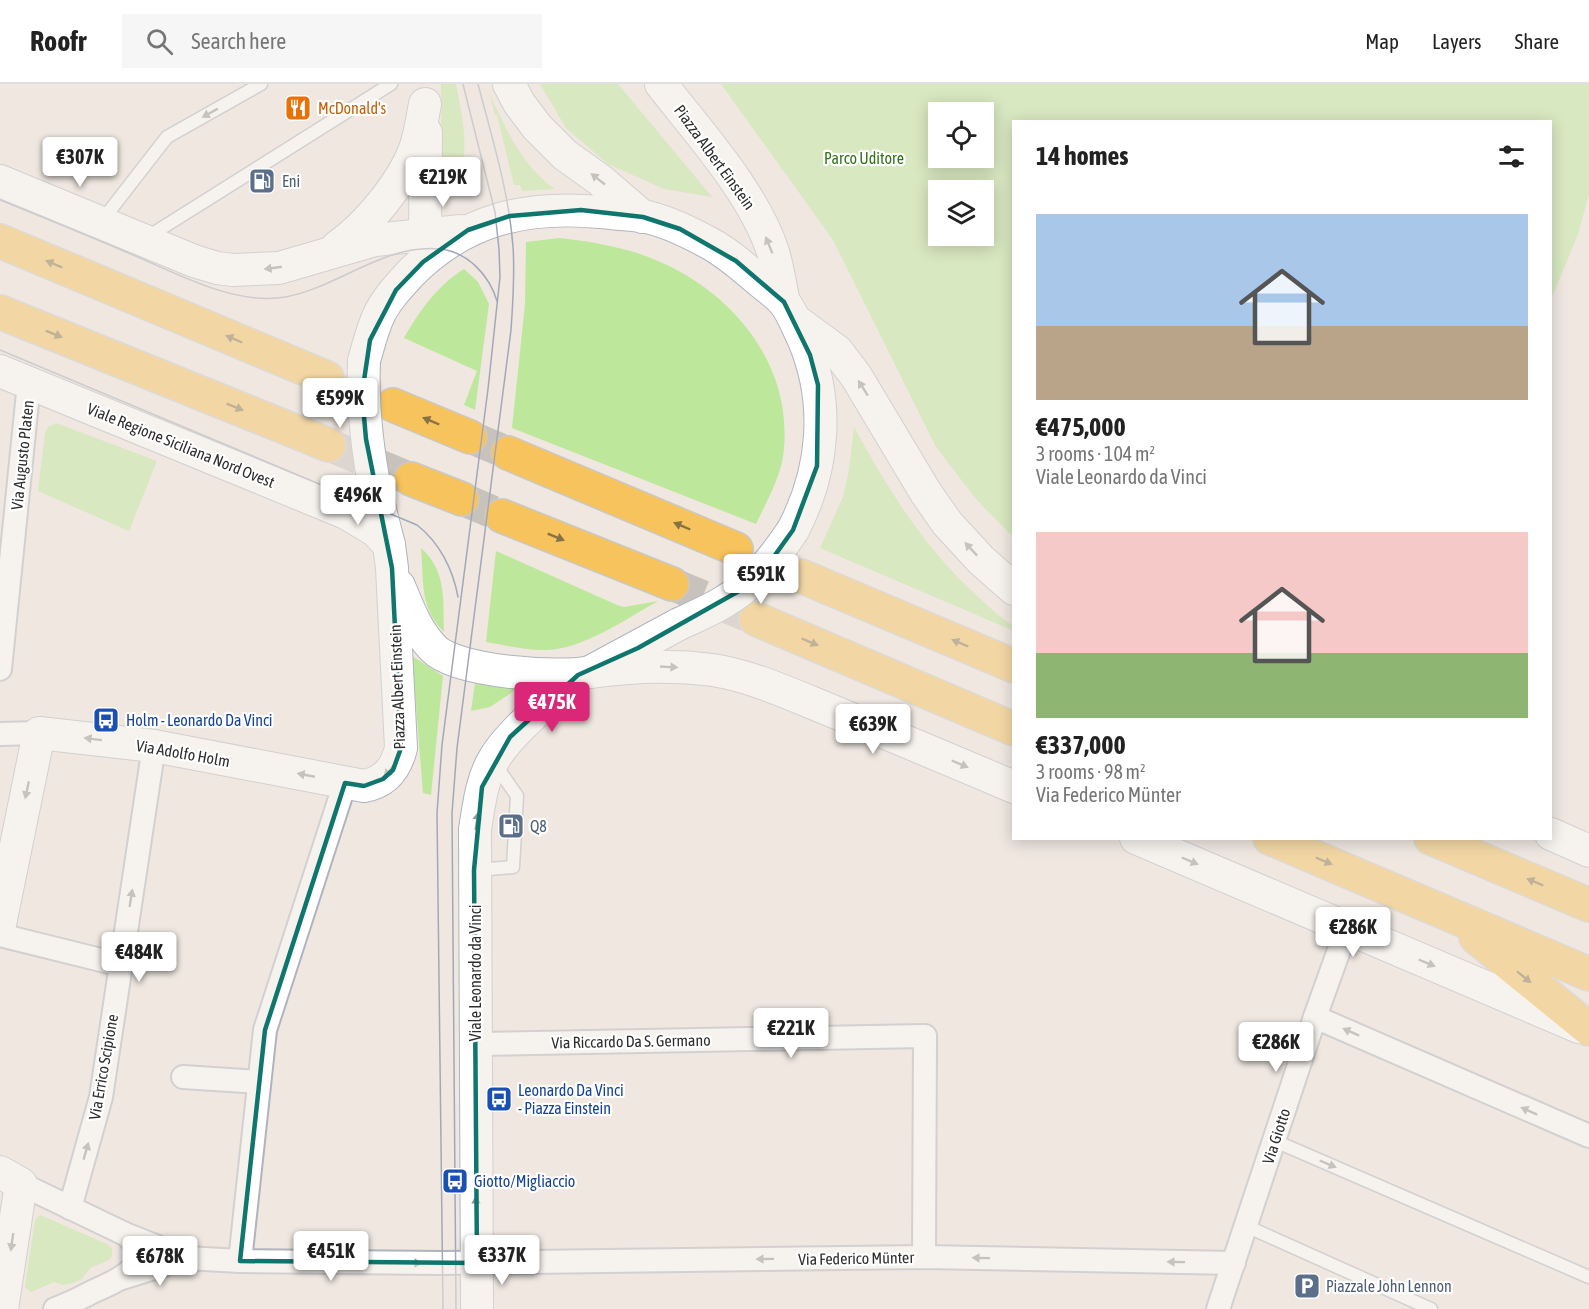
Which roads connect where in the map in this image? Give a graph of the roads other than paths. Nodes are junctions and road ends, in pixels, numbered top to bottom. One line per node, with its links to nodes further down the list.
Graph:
1 (261, 84): 8 (lane, one-way to 8)
2 (391, 84): 9 (lane)
3 (510, 84): 7 (street, Piazza Albert Einstein, one-way to 3)
4 (661, 84): 13 (street, Piazza Albert Einstein, one-way to 4)
5 (425, 94): 11 (street); 12 (street)
6 (0, 181): 8 (street)
7 (643, 217): 11 (street, Piazza Albert Einstein); 13 (street, Piazza Albert Einstein)
8 (100, 223): 9 (street)
9 (142, 241): 12 (street, one-way to 9)
10 (0, 242): 16 (main road, one-way to 10)
11 (426, 247): 12 (street); 26 (street, Piazza Albert Einstein, bridge)
12 (321, 257)
13 (789, 311): 29 (street, one-way to 13); 33 (street, Piazza Albert Einstein, bridge)
14 (0, 312): 20 (main road, one-way to 20)
15 (0, 371): 17 (street, Viale Regione Siciliana Nord Ovest)
16 (327, 378)
17 (29, 383): 26 (street, Viale Regione Siciliana Nord Ovest); 32 (street, Via Augusto Platen)
18 (393, 405): 19 (main road, one-way to 18)
19 (470, 437)
20 (328, 445)
21 (508, 453): 25 (main road, one-way to 21)
22 (411, 479): 23 (main road)
23 (462, 499)
24 (502, 516): 28 (main road, one-way to 28)
25 (736, 549)
26 (390, 557): 33 (street, Piazza Albert Einstein); 38 (street, Piazza Albert Einstein, one-way to 38)
27 (801, 576): 31 (main road, one-way to 27)
28 (672, 584)
29 (1012, 587)
30 (756, 619): 34 (main road, one-way to 34)
31 (1012, 665)
32 (0, 669)
33 (584, 674): 39 (street, one-way to 39); 54 (street, Viale Leonardo da Vinci)
34 (1012, 728)
35 (39, 733): 36 (street, Via Adolfo Holm); 37 (street, Via Adolfo Holm, one-way to 35); 47 (street, one-way to 47)
36 (0, 734)
37 (154, 746): 38 (street, Via Adolfo Holm, one-way to 37); 50 (street, Via Errico Scipione, one-way to 37)
38 (354, 784): 56 (street)
39 (1012, 786)
40 (1552, 834): 44 (street)
41 (1141, 840): 48 (street, one-way to 48)
42 (1275, 840): 46 (main road, one-way to 46)
43 (1436, 840): 45 (main road, one-way to 43)
44 (1589, 851)
45 (1589, 905)
46 (1446, 914): 51 (main road); 53 (main road, one-way to 53)
47 (0, 924)
48 (1347, 928): 52 (street, Via Giotto); 53 (street, one-way to 53)
49 (0, 935): 50 (street)
50 (121, 965): 60 (street, Via Errico Scipione, one-way to 50)
51 (1589, 974)
52 (1315, 1017): 57 (street, one-way to 52); 58 (street, Via Giotto)
53 (1589, 1030)
54 (476, 1044): 63 (street, Via Riccardo Da S. Germano); 66 (street, Viale Leonardo da Vinci, one-way to 54)
55 (183, 1077): 56 (street)
56 (260, 1082): 65 (street)
57 (1589, 1136)
58 (1275, 1141): 61 (street, Via Giotto); 68 (lane, one-way to 68)
59 (10, 1178): 60 (street); 70 (street, one-way to 70)
60 (70, 1208): 62 (street)
61 (1246, 1226): 67 (street, Via Giotto); 74 (lane)
62 (125, 1234): 64 (street); 69 (street)
63 (924, 1257): 66 (street, Via Federico Münter, one-way to 66); 67 (street, Via Federico Münter, one-way to 63)
64 (186, 1258): 65 (street, Via Federico Münter); 69 (street)
65 (240, 1261): 66 (street, Via Federico Münter, one-way to 66)
66 (477, 1263): 72 (street, Viale Leonardo da Vinci)
67 (1234, 1263): 73 (street, Via Giotto)
68 (1589, 1277)
69 (121, 1278): 71 (street)
70 (7, 1303)
71 (59, 1308)
72 (477, 1309)
73 (1218, 1309)
74 (1431, 1309)

